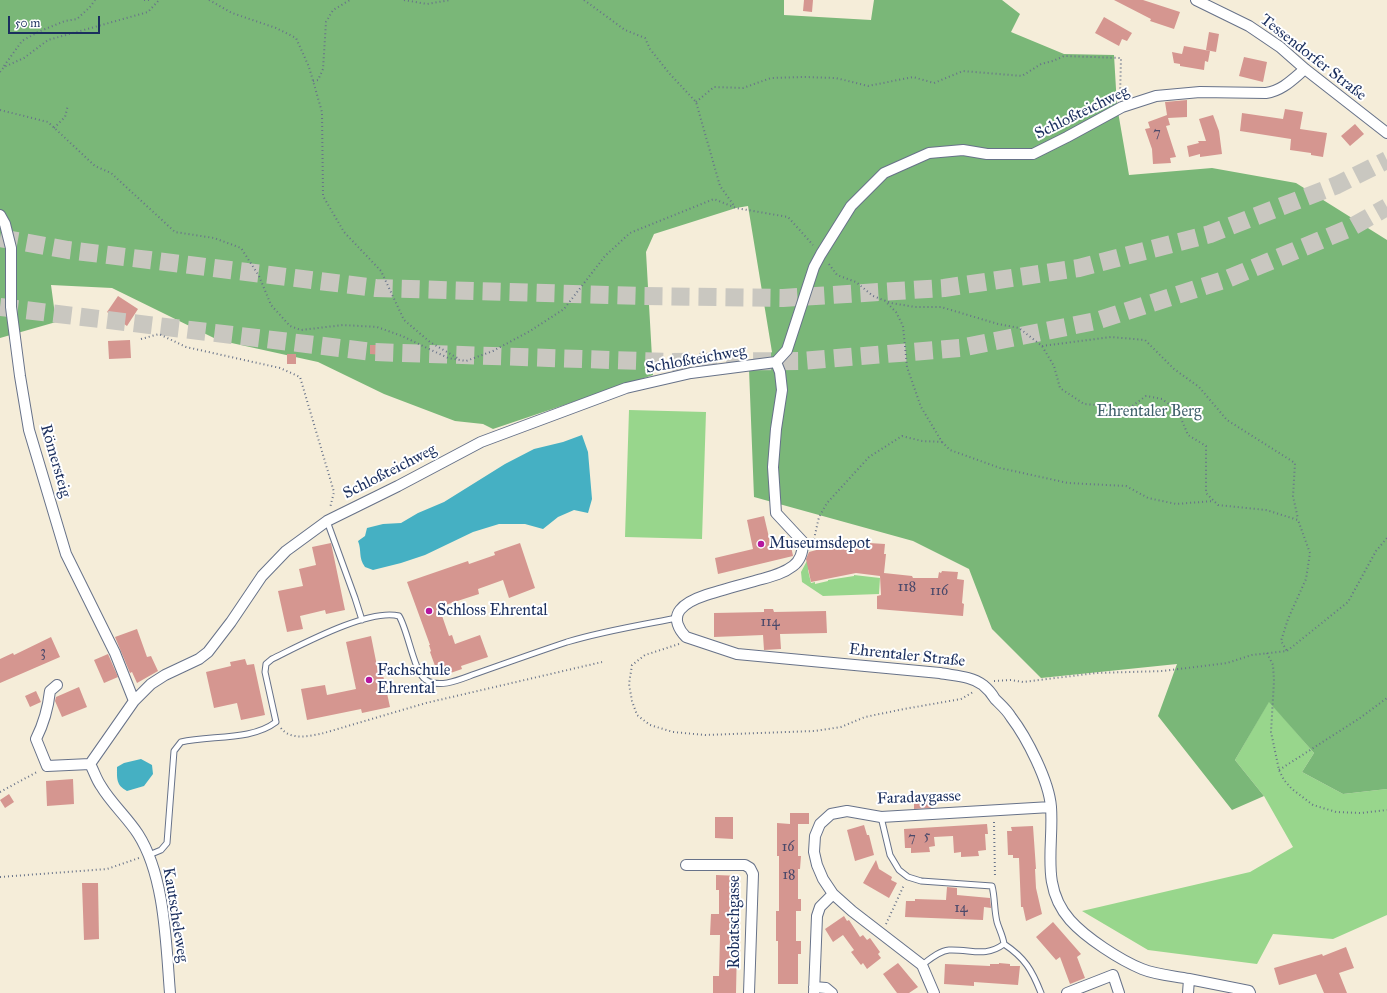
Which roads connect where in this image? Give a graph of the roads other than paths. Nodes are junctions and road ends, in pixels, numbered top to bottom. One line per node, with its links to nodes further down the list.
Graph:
1 (1196, 0): 2 (street, Tessendorfer Straße)
2 (1305, 69): 3 (street, Tessendorfer Straße); 5 (street, Schloßteichweg)
3 (1387, 134)
4 (0, 215): 10 (street, Römersteig)
5 (776, 362): 6 (street, Schloßteichweg); 7 (street)
6 (327, 521): 8 (lane); 10 (street, Schloßteichweg)
7 (677, 618): 8 (lane); 12 (street, Ehrentaler Straße)
8 (362, 620): 14 (lane)
9 (57, 685): 11 (street)
10 (134, 701): 11 (street, Schloßteichweg)
11 (90, 764): 14 (street, Kautscheleweg)
12 (1051, 807): 13 (street, Faradaygasse); 18 (street, Ehrentaler Straße)
13 (880, 817): 16 (street, Faradaygasse); 17 (lane)
14 (149, 855): 23 (street, Kautscheleweg)
15 (686, 865): 24 (street, Robatschgasse)
16 (833, 894): 19 (street, Faradaygasse); 22 (street)
17 (1004, 944): 19 (lane); 27 (lane)
18 (1124, 960): 20 (street); 21 (street, Ehrentaler Straße)
19 (922, 965): 26 (street)
20 (1113, 975): 28 (street); 29 (street)
21 (1189, 979): 30 (street); 31 (street, Ehrentaler Straße)
22 (814, 990): 25 (street)
23 (170, 993)
24 (749, 993)
25 (832, 993)
26 (934, 993)
27 (1041, 993)
28 (1067, 993)
29 (1119, 993)
30 (1188, 993)
31 (1250, 993)

